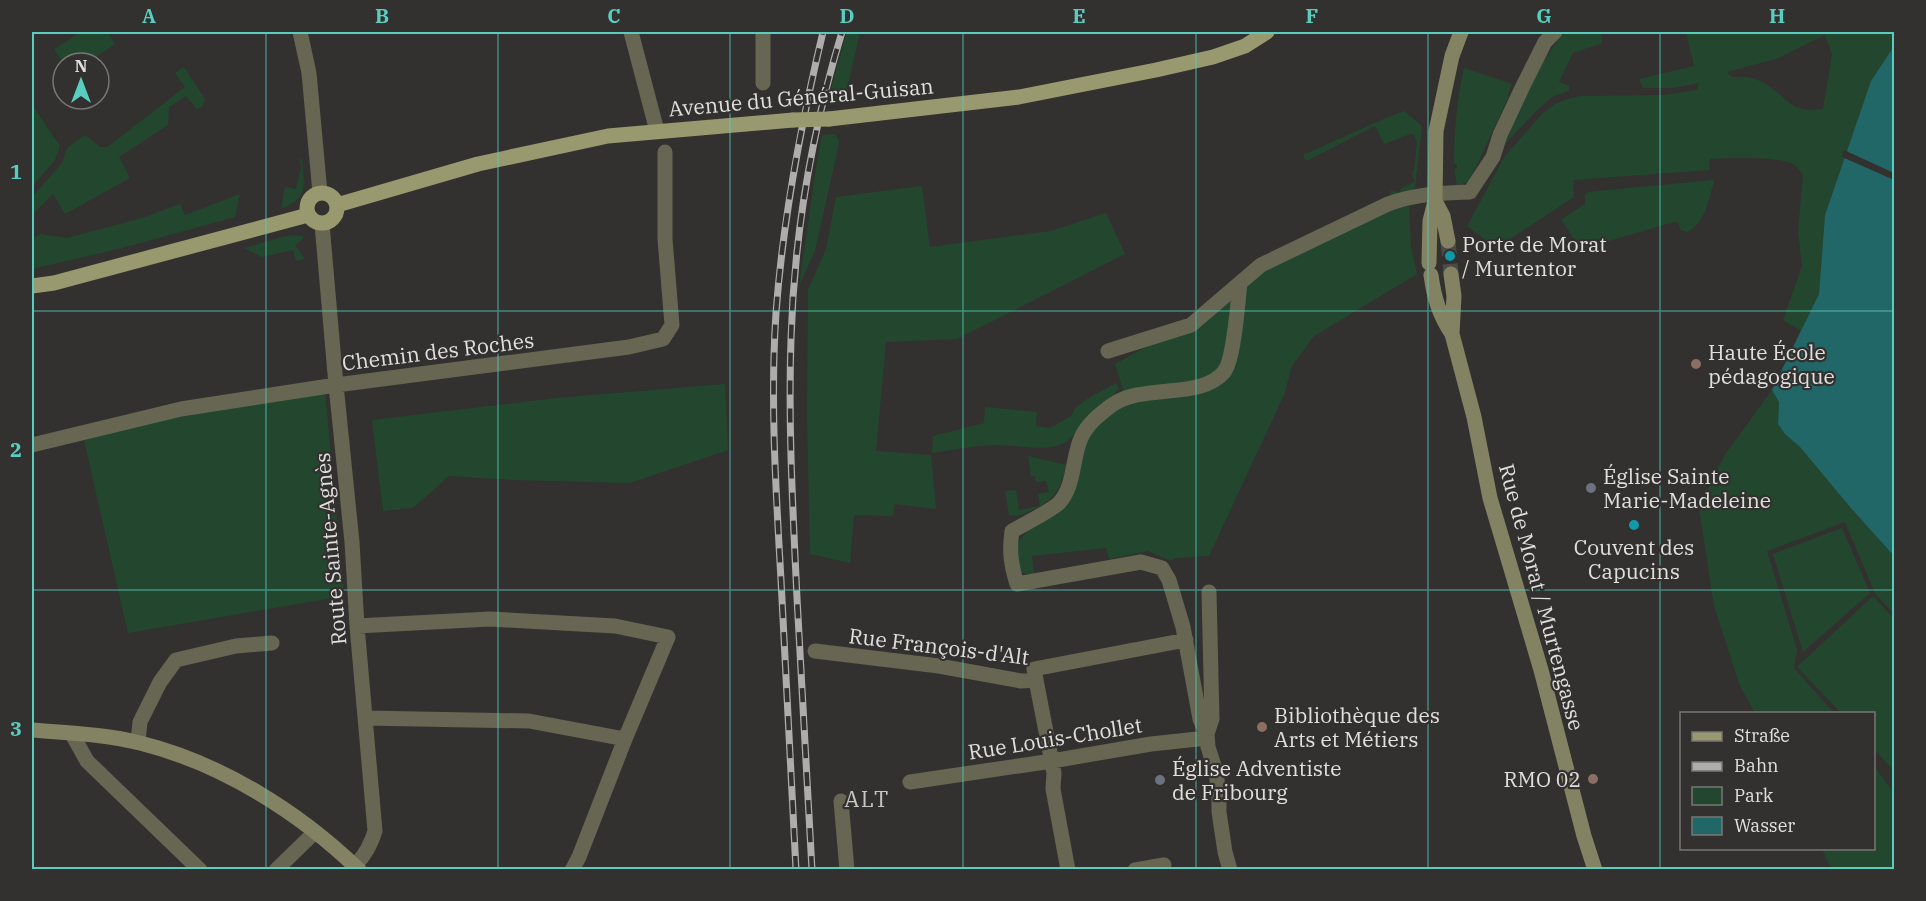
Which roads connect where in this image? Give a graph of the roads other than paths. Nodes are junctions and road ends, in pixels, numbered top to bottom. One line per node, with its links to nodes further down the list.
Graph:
1 (300, 32): 10 (street)
2 (631, 32): 8 (street)
3 (763, 32): 7 (street)
4 (1267, 32): 8 (main road, Avenue du Général-Guisan, bridge)
5 (1461, 32): 11 (main road)
6 (1555, 32): 11 (street)
7 (763, 83)
8 (657, 131): 12 (main road, Avenue du Général-Guisan)
9 (665, 152): 21 (street, Chemin des Roches)
10 (320, 193): 12 (main road); 13 (main road)
11 (1435, 197): 15 (main road); 17 (street); 19 (main road)
12 (337, 205): 14 (main road)
13 (308, 215): 14 (main road); 18 (main road)
14 (322, 224): 21 (street, Route Sainte-Agnès)
15 (1448, 241)
16 (1451, 274): 19 (main road)
17 (1240, 283): 20 (street); 25 (street)
18 (32, 286)
19 (1452, 334): 48 (main road, Rue de Morat / Murtengasse)
20 (1108, 351)
21 (336, 385): 22 (street, Chemin des Roches); 24 (street, Route Sainte-Agnès)
22 (32, 445)
23 (1209, 592): 32 (street)
24 (357, 626): 29 (street, Route Sainte-Agnès); 33 (street)
25 (1186, 640): 28 (street, Rue François-d'Alt); 32 (street)
26 (272, 643): 34 (street)
27 (815, 651): 28 (street, Rue François-d'Alt)
28 (1036, 680): 35 (street)
29 (365, 718): 33 (street); 40 (street, Route Sainte-Agnès)
30 (32, 730): 31 (main road)
31 (72, 734): 34 (main road); 41 (street)
32 (1207, 736): 35 (street, Rue Louis-Chollet); 47 (street)
33 (625, 739): 43 (street)
34 (138, 742): 38 (main road)
35 (1052, 761): 36 (street, Rue Louis-Chollet); 45 (street)
36 (910, 782)
37 (841, 801): 44 (street)
38 (315, 832): 40 (main road); 42 (street)
39 (1164, 865): 46 (street)
40 (357, 868)
41 (200, 870)
42 (276, 870)
43 (572, 870)
44 (847, 870)
45 (1068, 870)
46 (1135, 870)
47 (1230, 870)
48 (1595, 870)

